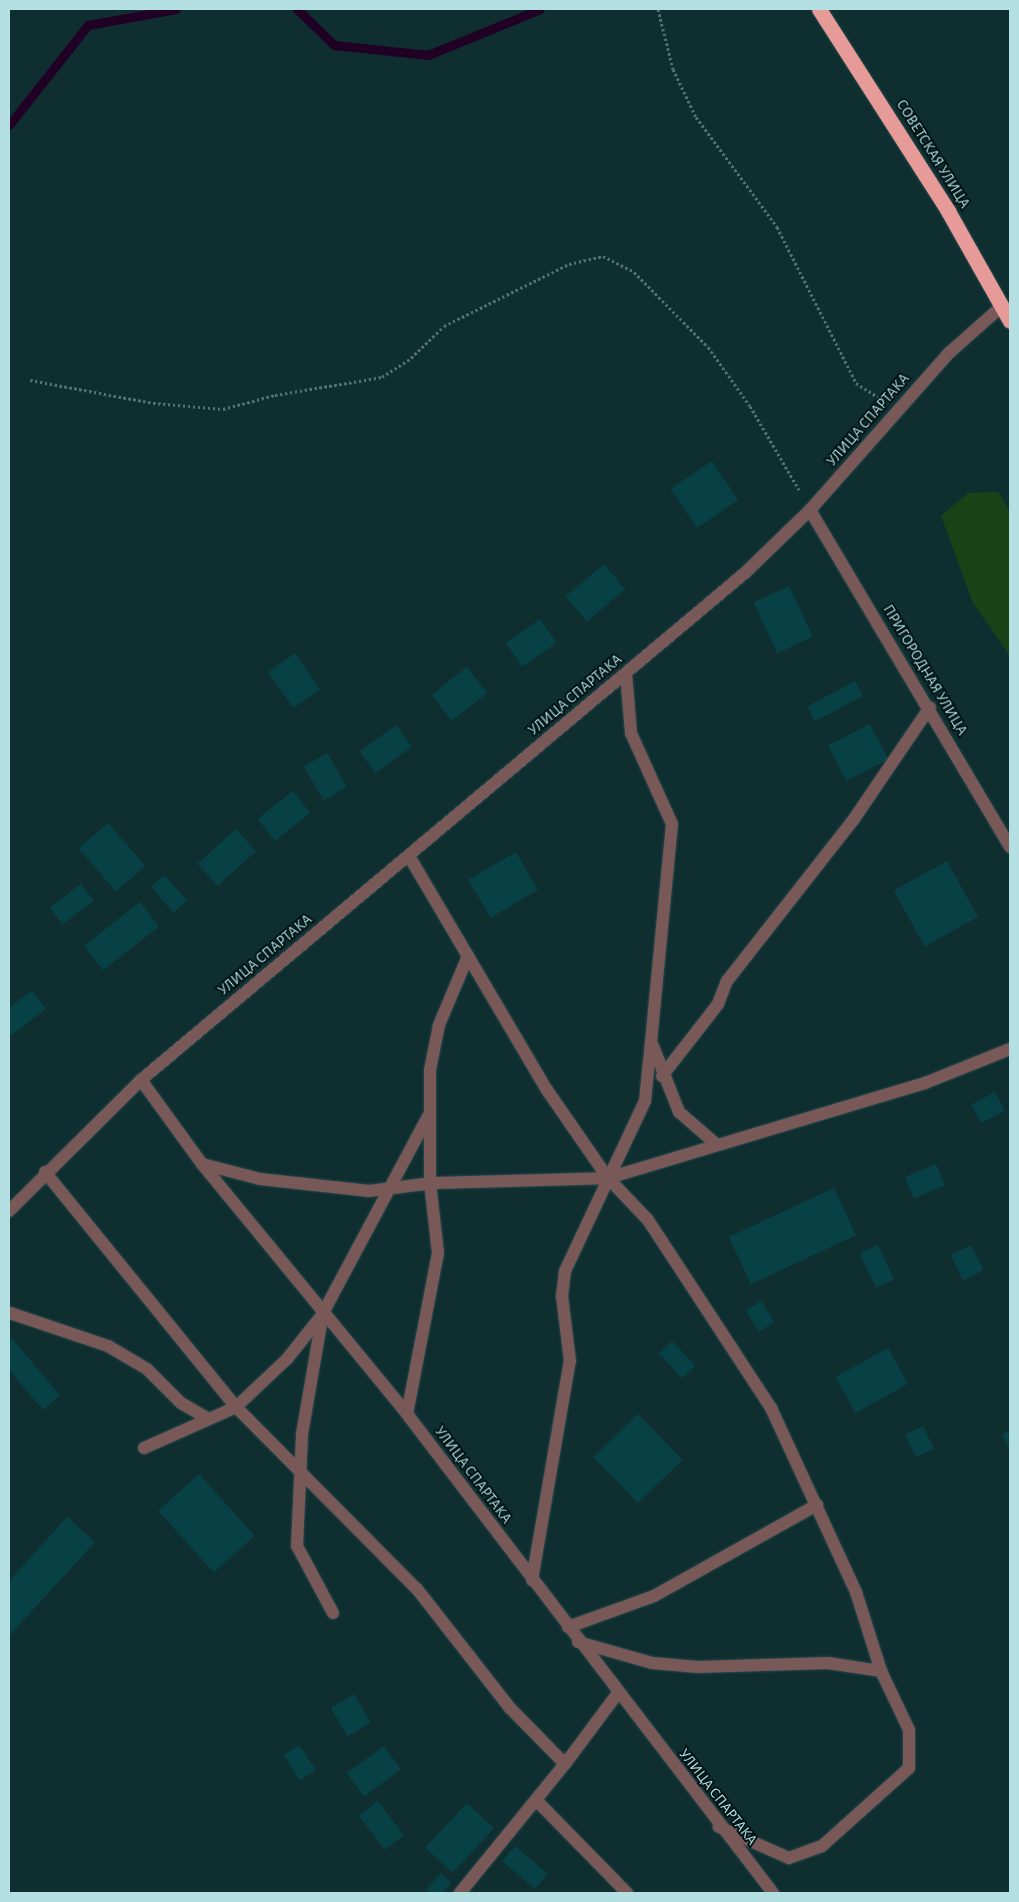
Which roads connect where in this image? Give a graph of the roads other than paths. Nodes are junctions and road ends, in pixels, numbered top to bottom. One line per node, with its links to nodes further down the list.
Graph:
1 (819, 9): 2 (highway, СОВЕТСКАЯ УЛИЦА)
2 (1003, 306): 3 (highway, СОВЕТСКАЯ УЛИЦА); 4 (street, УЛИЦА СПАРТАКА)
3 (1010, 321)
4 (810, 510): 5 (street, УЛИЦА СПАРТАКА); 6 (street, ПРИГОРОДНАЯ УЛИЦА)
5 (626, 673): 8 (street, УЛИЦА СПАРТАКА); 10 (street)
6 (930, 707): 7 (street, ПРИГОРОДНАЯ УЛИЦА); 12 (street)
7 (1010, 847)
8 (409, 856): 9 (street); 13 (street, УЛИЦА СПАРТАКА)
9 (468, 956): 14 (street); 18 (street)
10 (651, 1042): 12 (street); 18 (street)
11 (1010, 1049): 15 (street)
12 (662, 1076): 15 (street)
13 (141, 1080): 16 (street, УЛИЦА СПАРТАКА); 17 (street, УЛИЦА СПАРТАКА)
14 (428, 1116): 19 (street); 20 (street)
15 (716, 1144): 18 (street)
16 (202, 1164): 20 (street); 23 (street, УЛИЦА СПАРТАКА)
17 (44, 1172): 21 (street, УЛИЦА СПАРТАКА); 24 (street)
18 (608, 1178): 19 (street); 29 (street); 30 (street)
19 (430, 1184): 20 (street); 25 (street)
20 (392, 1189): 23 (street)
21 (9, 1211)
22 (10, 1313): 26 (street)
23 (324, 1313): 24 (street); 25 (street, УЛИЦА СПАРТАКА); 28 (street)
24 (236, 1407): 26 (street); 28 (street)
25 (407, 1414): 30 (street, УЛИЦА СПАРТАКА)
26 (209, 1419): 27 (street)
27 (144, 1448)
28 (300, 1466): 31 (street); 36 (street)
29 (818, 1505): 32 (street); 34 (street)
30 (532, 1580): 32 (street, УЛИЦА СПАРТАКА)
31 (333, 1613)
32 (568, 1627): 33 (street, УЛИЦА СПАРТАКА)
33 (578, 1642): 34 (street); 35 (street, УЛИЦА СПАРТАКА)
34 (880, 1671): 38 (street)
35 (618, 1693): 36 (street); 38 (street, УЛИЦА СПАРТАКА)
36 (565, 1764): 37 (street)
37 (537, 1801): 39 (street); 40 (street)
38 (719, 1827): 41 (street, УЛИЦА СПАРТАКА)
39 (460, 1893)
40 (627, 1893)
41 (773, 1893)

